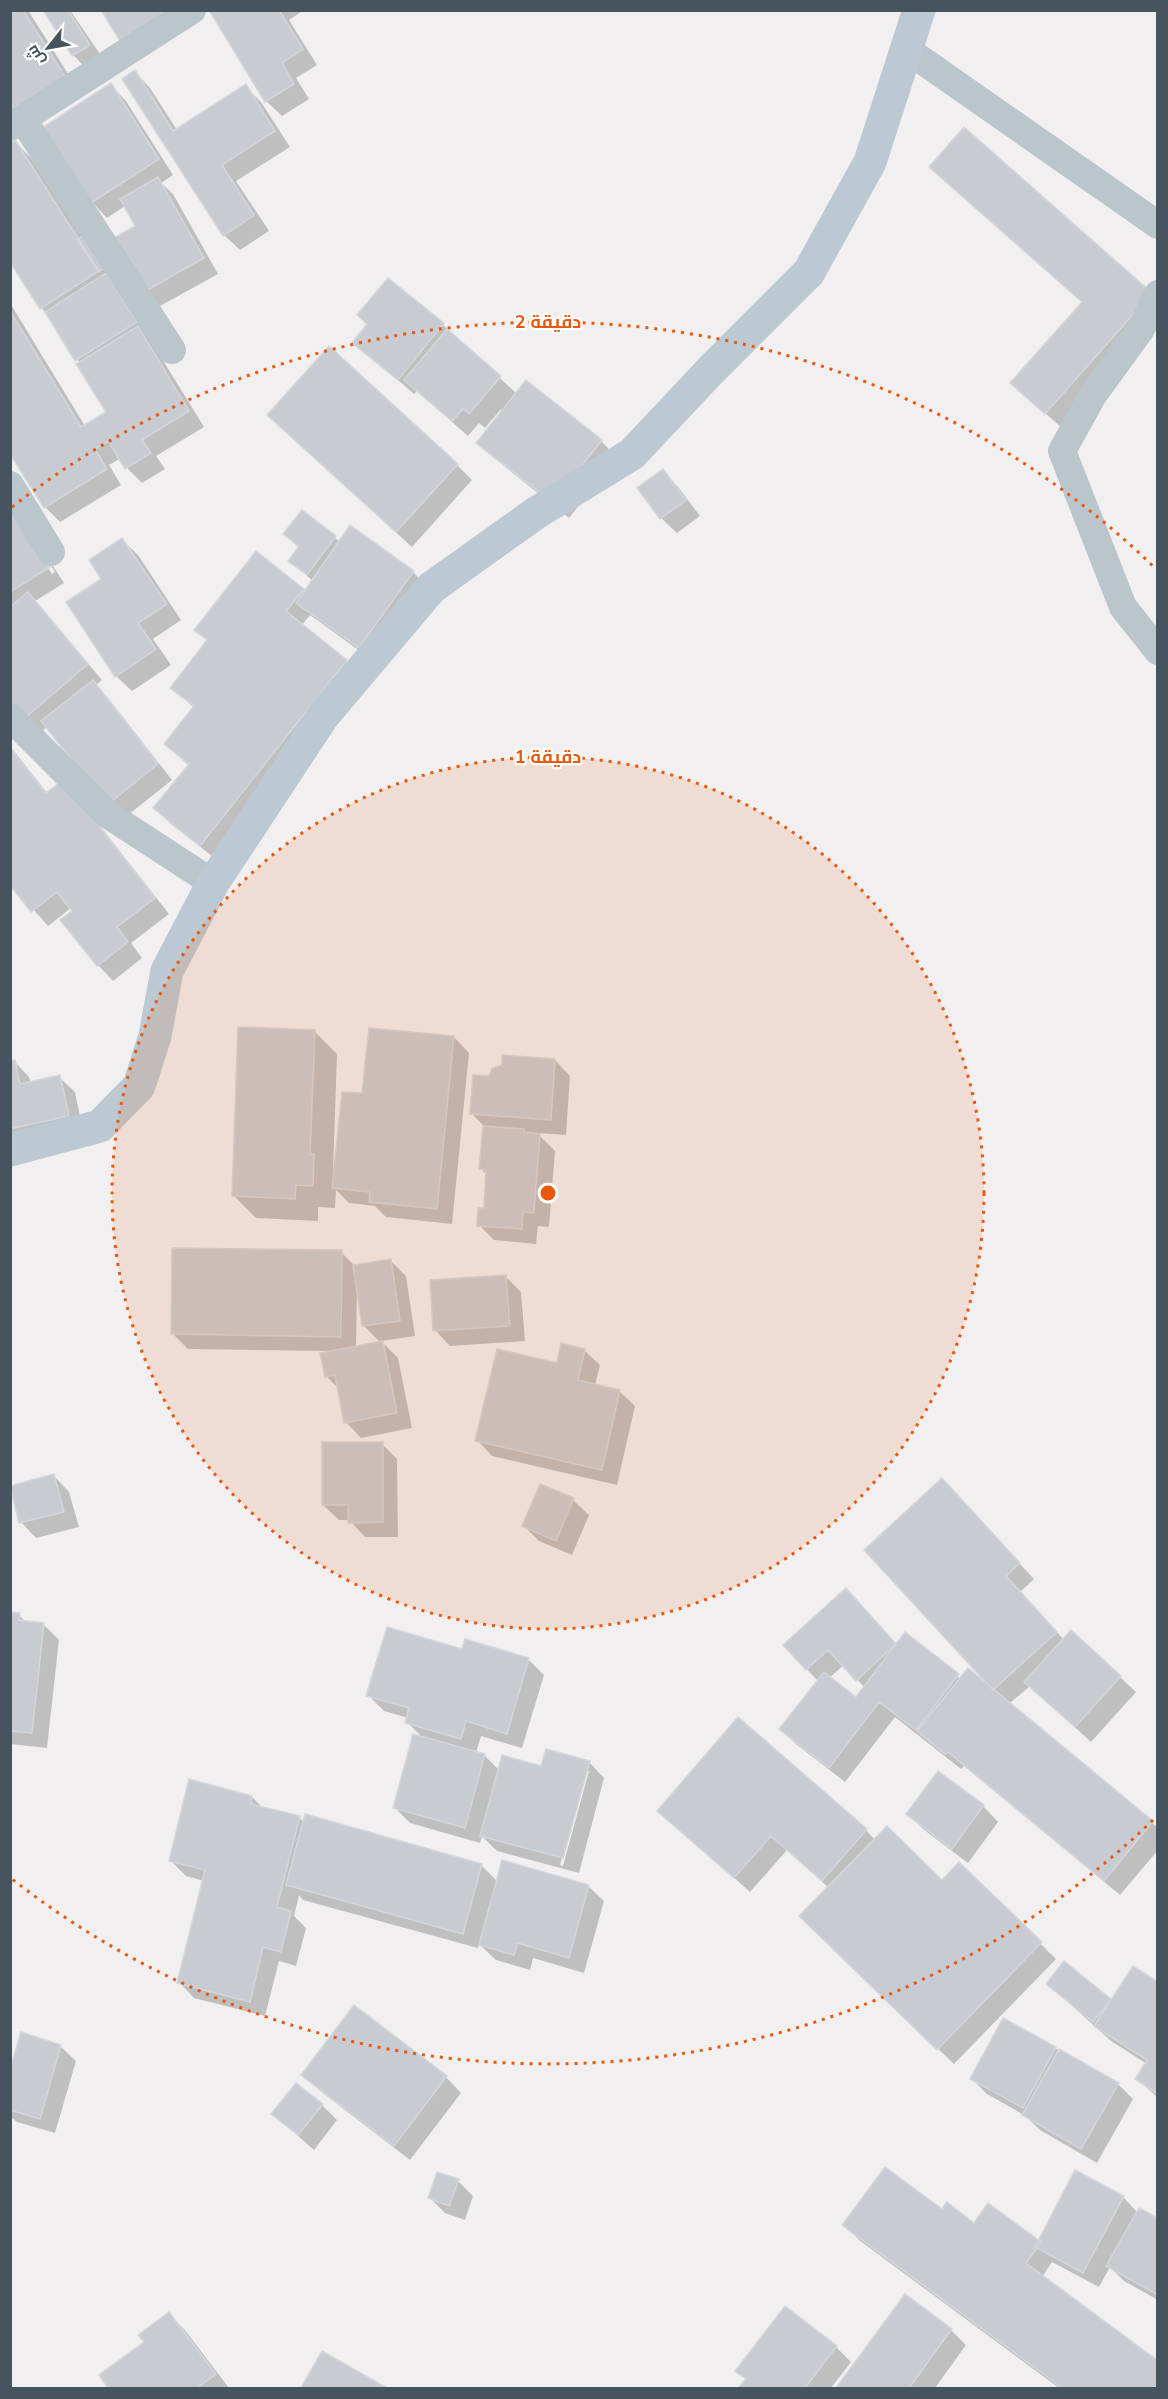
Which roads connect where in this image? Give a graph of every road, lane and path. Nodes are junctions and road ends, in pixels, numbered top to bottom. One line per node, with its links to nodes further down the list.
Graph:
1 (192, 10): 4 (street)
2 (919, 10): 3 (street)
3 (906, 49): 5 (street); 12 (street)
4 (17, 123): 7 (street)
5 (1158, 225)
6 (1158, 294): 10 (street)
7 (172, 350)
8 (10, 485): 9 (street)
9 (51, 552)
10 (1158, 651)
11 (10, 717): 12 (street)
12 (213, 883): 13 (street)
13 (10, 1150)

